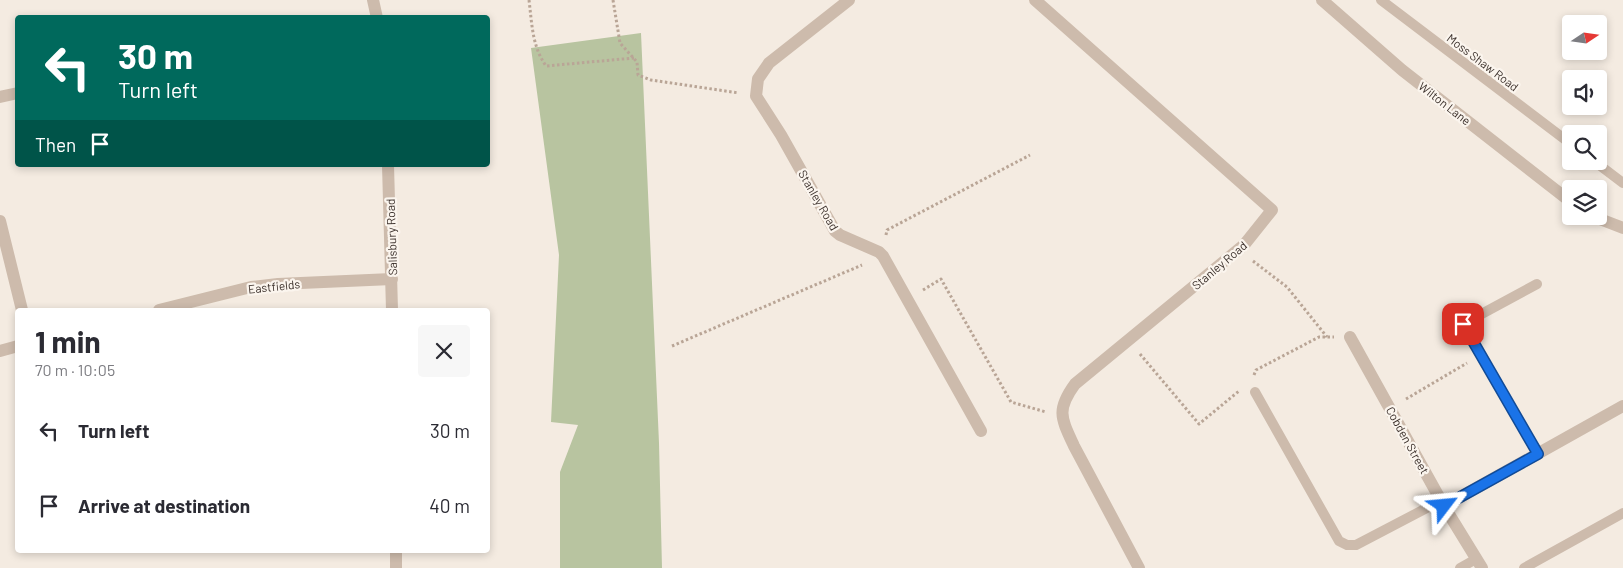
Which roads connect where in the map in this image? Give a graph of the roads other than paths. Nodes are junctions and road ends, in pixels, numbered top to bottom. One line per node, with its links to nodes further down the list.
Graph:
1 (373, 0): 6 (street)
2 (849, 0): 27 (street, Stanley Road)
3 (1035, 0): 34 (street, Stanley Road)
4 (1322, 0): 13 (street, Wilton Lane)
5 (1381, 0): 9 (lane, Moss Shaw Road)
6 (376, 15)
7 (15, 94): 8 (street)
8 (0, 98)
9 (1562, 137)
10 (388, 167): 17 (street, Salisbury Road)
11 (1606, 170): 12 (lane)
12 (1623, 183)
13 (1562, 195)
14 (0, 221): 19 (street)
15 (1607, 222): 16 (street)
16 (1623, 228)
17 (392, 279): 20 (street, Eastfields); 21 (street, Salisbury Road)
18 (1537, 284): 28 (lane)
19 (22, 308)
20 (167, 308)
21 (392, 308)
22 (1350, 337): 29 (street, Cobden Street)
23 (15, 347): 24 (street)
24 (0, 351)
25 (1255, 392): 29 (lane)
26 (1623, 406): 28 (street)
27 (981, 431)
28 (1538, 454): 29 (street)
29 (1443, 503): 32 (street, Cobden Street)
30 (1623, 513): 36 (lane)
31 (396, 553): 33 (street)
32 (1479, 564): 35 (lane)
33 (396, 568)
34 (1139, 568)
35 (1460, 568)
36 (1524, 568)

